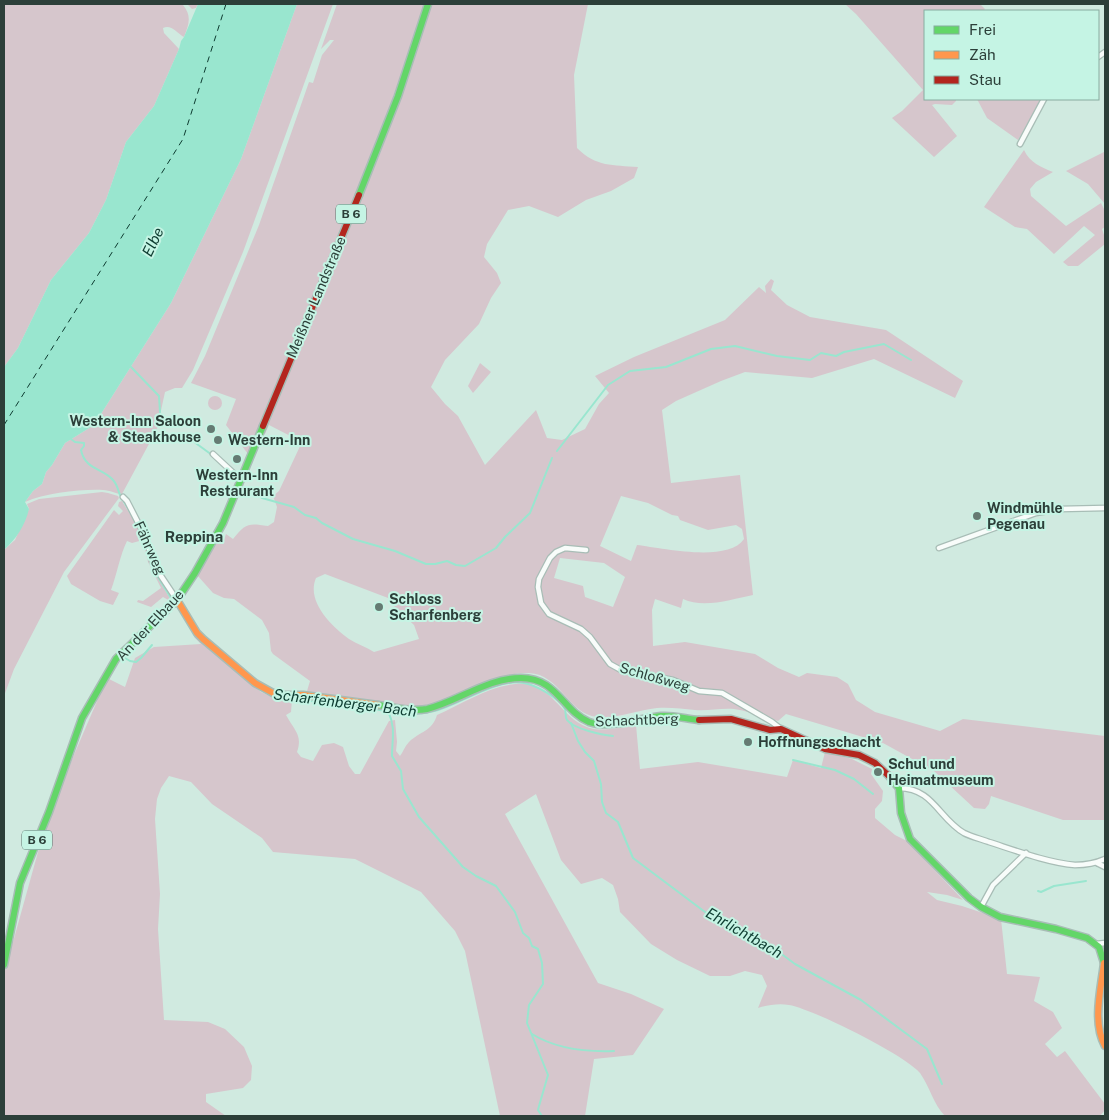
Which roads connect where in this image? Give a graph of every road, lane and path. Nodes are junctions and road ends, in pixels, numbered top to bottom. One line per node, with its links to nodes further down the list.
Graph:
1 (428, 4): 4 (street, Meißner Landstraße / B 6)
2 (1043, 100): 3 (street)
3 (1020, 144)
4 (264, 421): 6 (street, An der Elbaue / B 6)
5 (213, 454): 6 (street)
6 (241, 480): 11 (street, An der Elbaue / B 6)
7 (123, 497): 11 (street, Fährweg)
8 (1105, 508): 9 (street)
9 (939, 548)
10 (586, 550): 12 (street, Schloßweg)
11 (175, 602): 12 (street, Schachtberg); 21 (street, An der Elbaue / B 6)
12 (781, 729): 13 (street, Schachtberg)
13 (899, 788): 14 (street); 18 (street)
14 (1026, 853): 16 (street); 18 (street)
15 (1105, 859): 16 (street)
16 (1096, 863): 17 (street)
17 (1105, 867)
18 (980, 907): 20 (street)
19 (1105, 943): 20 (street)
20 (1096, 944): 22 (street)
21 (4, 965)
22 (1105, 1046)

